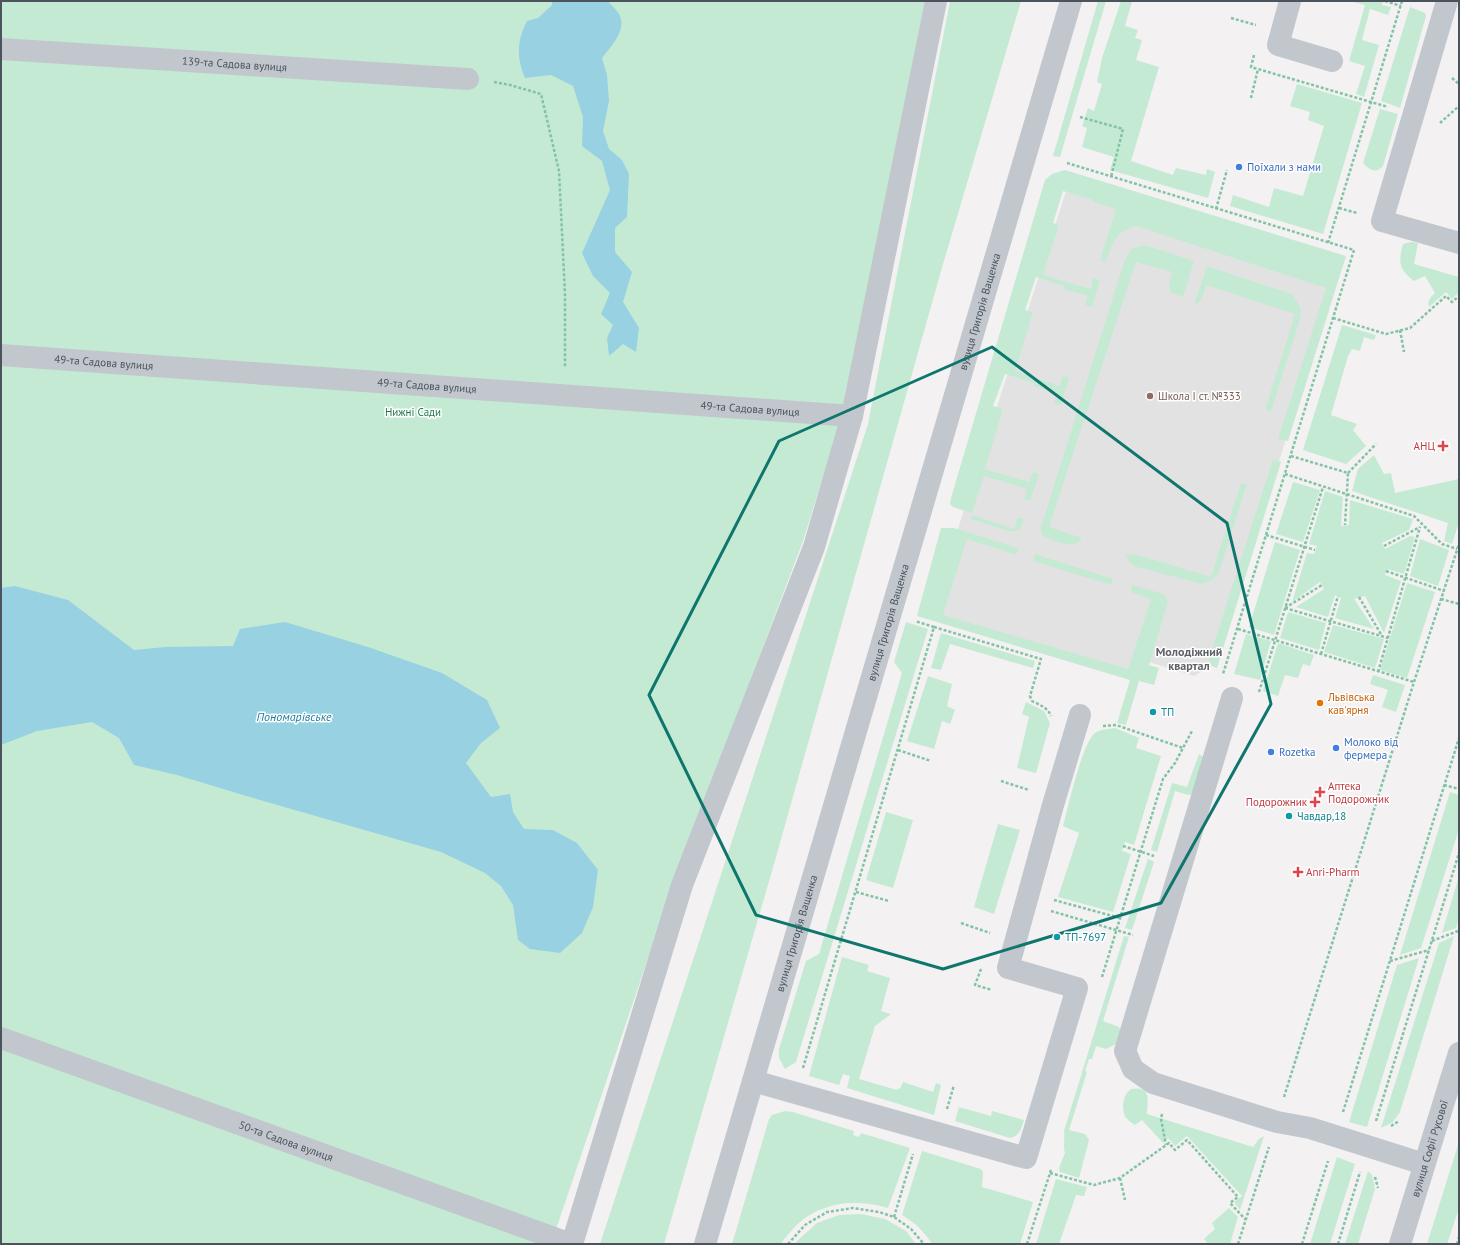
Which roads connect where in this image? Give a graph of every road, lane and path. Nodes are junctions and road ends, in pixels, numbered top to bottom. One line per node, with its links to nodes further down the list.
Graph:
1 (936, 1): 27 (street)
2 (1071, 1): 92 (street, вулиця Григорія Ващенка)
3 (1290, 1): 11 (street)
4 (1385, 1): 7 (path)
5 (1402, 1): 7 (path)
6 (1447, 1): 20 (street)
7 (1401, 6): 19 (path)
8 (1231, 18): 9 (path)
9 (1262, 27)
10 (1, 49): 13 (street, 139-та Садова вулиця)
11 (1332, 61)
12 (1258, 69): 14 (path)
13 (468, 79): 26 (path)
14 (1251, 98)
15 (1080, 118): 18 (path)
16 (1067, 163): 18 (path)
17 (1227, 170): 19 (path)
18 (1111, 177): 19 (path)
19 (1216, 210)
20 (1459, 243)
21 (1459, 296): 23 (path)
22 (1333, 318): 23 (path)
23 (1400, 330): 24 (path)
24 (1404, 352)
25 (1, 355): 26 (street, 49-та Садова вулиця)
26 (565, 396): 27 (street, 49-та Садова вулиця)
27 (852, 416): 109 (street)
28 (1376, 444): 30 (path)
29 (1291, 456): 30 (path)
30 (1348, 473): 33 (path)
31 (1285, 474): 32 (path)
32 (1323, 487): 33 (path); 40 (path)
33 (1347, 494): 34 (path); 35 (path)
34 (1345, 525)
35 (1424, 526): 36 (path); 41 (path)
36 (1420, 527): 39 (path); 44 (path)
37 (1266, 535): 40 (path)
38 (1459, 544): 41 (path)
39 (1384, 546)
40 (1304, 547): 42 (path); 51 (path)
41 (1457, 549): 46 (path)
42 (1315, 550)
43 (1386, 571): 44 (path)
44 (1405, 578): 46 (path); 57 (path)
45 (1322, 585): 51 (path)
46 (1444, 591): 49 (path)
47 (1338, 596): 53 (path)
48 (1359, 597): 56 (path)
49 (1441, 599): 50 (path); 62 (path)
50 (1459, 604)
51 (1285, 608): 53 (path); 58 (path)
52 (910, 620): 54 (path)
53 (1330, 621): 56 (path); 59 (path)
54 (934, 627): 64 (path); 68 (path)
55 (1238, 629): 58 (path)
56 (1382, 636): 57 (path)
57 (1388, 638): 60 (path)
58 (1275, 640): 59 (path); 61 (path)
59 (1321, 654): 60 (path)
60 (1378, 672): 62 (path)
61 (1262, 682)
62 (1414, 682): 97 (path)
63 (1232, 698): 85 (street)
64 (1052, 720)
65 (1088, 722): 67 (path); 78 (street)
66 (1459, 738): 71 (path)
67 (1183, 748)
68 (898, 750): 69 (path); 77 (path)
69 (931, 761)
70 (1001, 781): 73 (path)
71 (1444, 785): 72 (path); 87 (path)
72 (1459, 789)
73 (1034, 791)
74 (1123, 846): 76 (path)
75 (1459, 853): 84 (path)
76 (1154, 856)
77 (856, 892): 79 (path); 94 (path)
78 (1028, 898): 80 (path); 85 (path); 94 (street)
79 (889, 901)
80 (1120, 918)
81 (960, 923): 82 (path)
82 (994, 928)
83 (1458, 931): 84 (path)
84 (1432, 941): 86 (path)
85 (1158, 942): 97 (street)
86 (1429, 950): 87 (path); 100 (path)
87 (1390, 962): 98 (path)
88 (982, 963): 89 (path)
89 (997, 992)
90 (1, 1038): 109 (street, 50-та Садова вулиця)
91 (1459, 1053): 102 (street, вулиця Софії Русової)
92 (753, 1081): 94 (street); 110 (street, вулиця Григорія Ващенка)
93 (954, 1085): 95 (path)
94 (796, 1093)
95 (945, 1114)
96 (1161, 1118): 99 (path)
97 (1277, 1122): 98 (street); 107 (path)
98 (1335, 1136): 100 (street); 114 (path)
99 (1166, 1145): 104 (path); 107 (path)
100 (1368, 1146): 102 (street); 115 (path)
101 (913, 1153): 106 (path)
102 (1424, 1164): 116 (street, вулиця Софії Русової)
103 (1050, 1174): 104 (path)
104 (1120, 1178): 105 (path)
105 (1125, 1200)
106 (894, 1217): 111 (path); 112 (path)
107 (1246, 1220): 113 (path)
108 (1459, 1237): 117 (path)
109 (571, 1244)
110 (705, 1244)
111 (788, 1244)
112 (924, 1244)
113 (1238, 1244)
114 (1302, 1244)
115 (1338, 1244)
116 (1400, 1244)
117 (1457, 1244)

